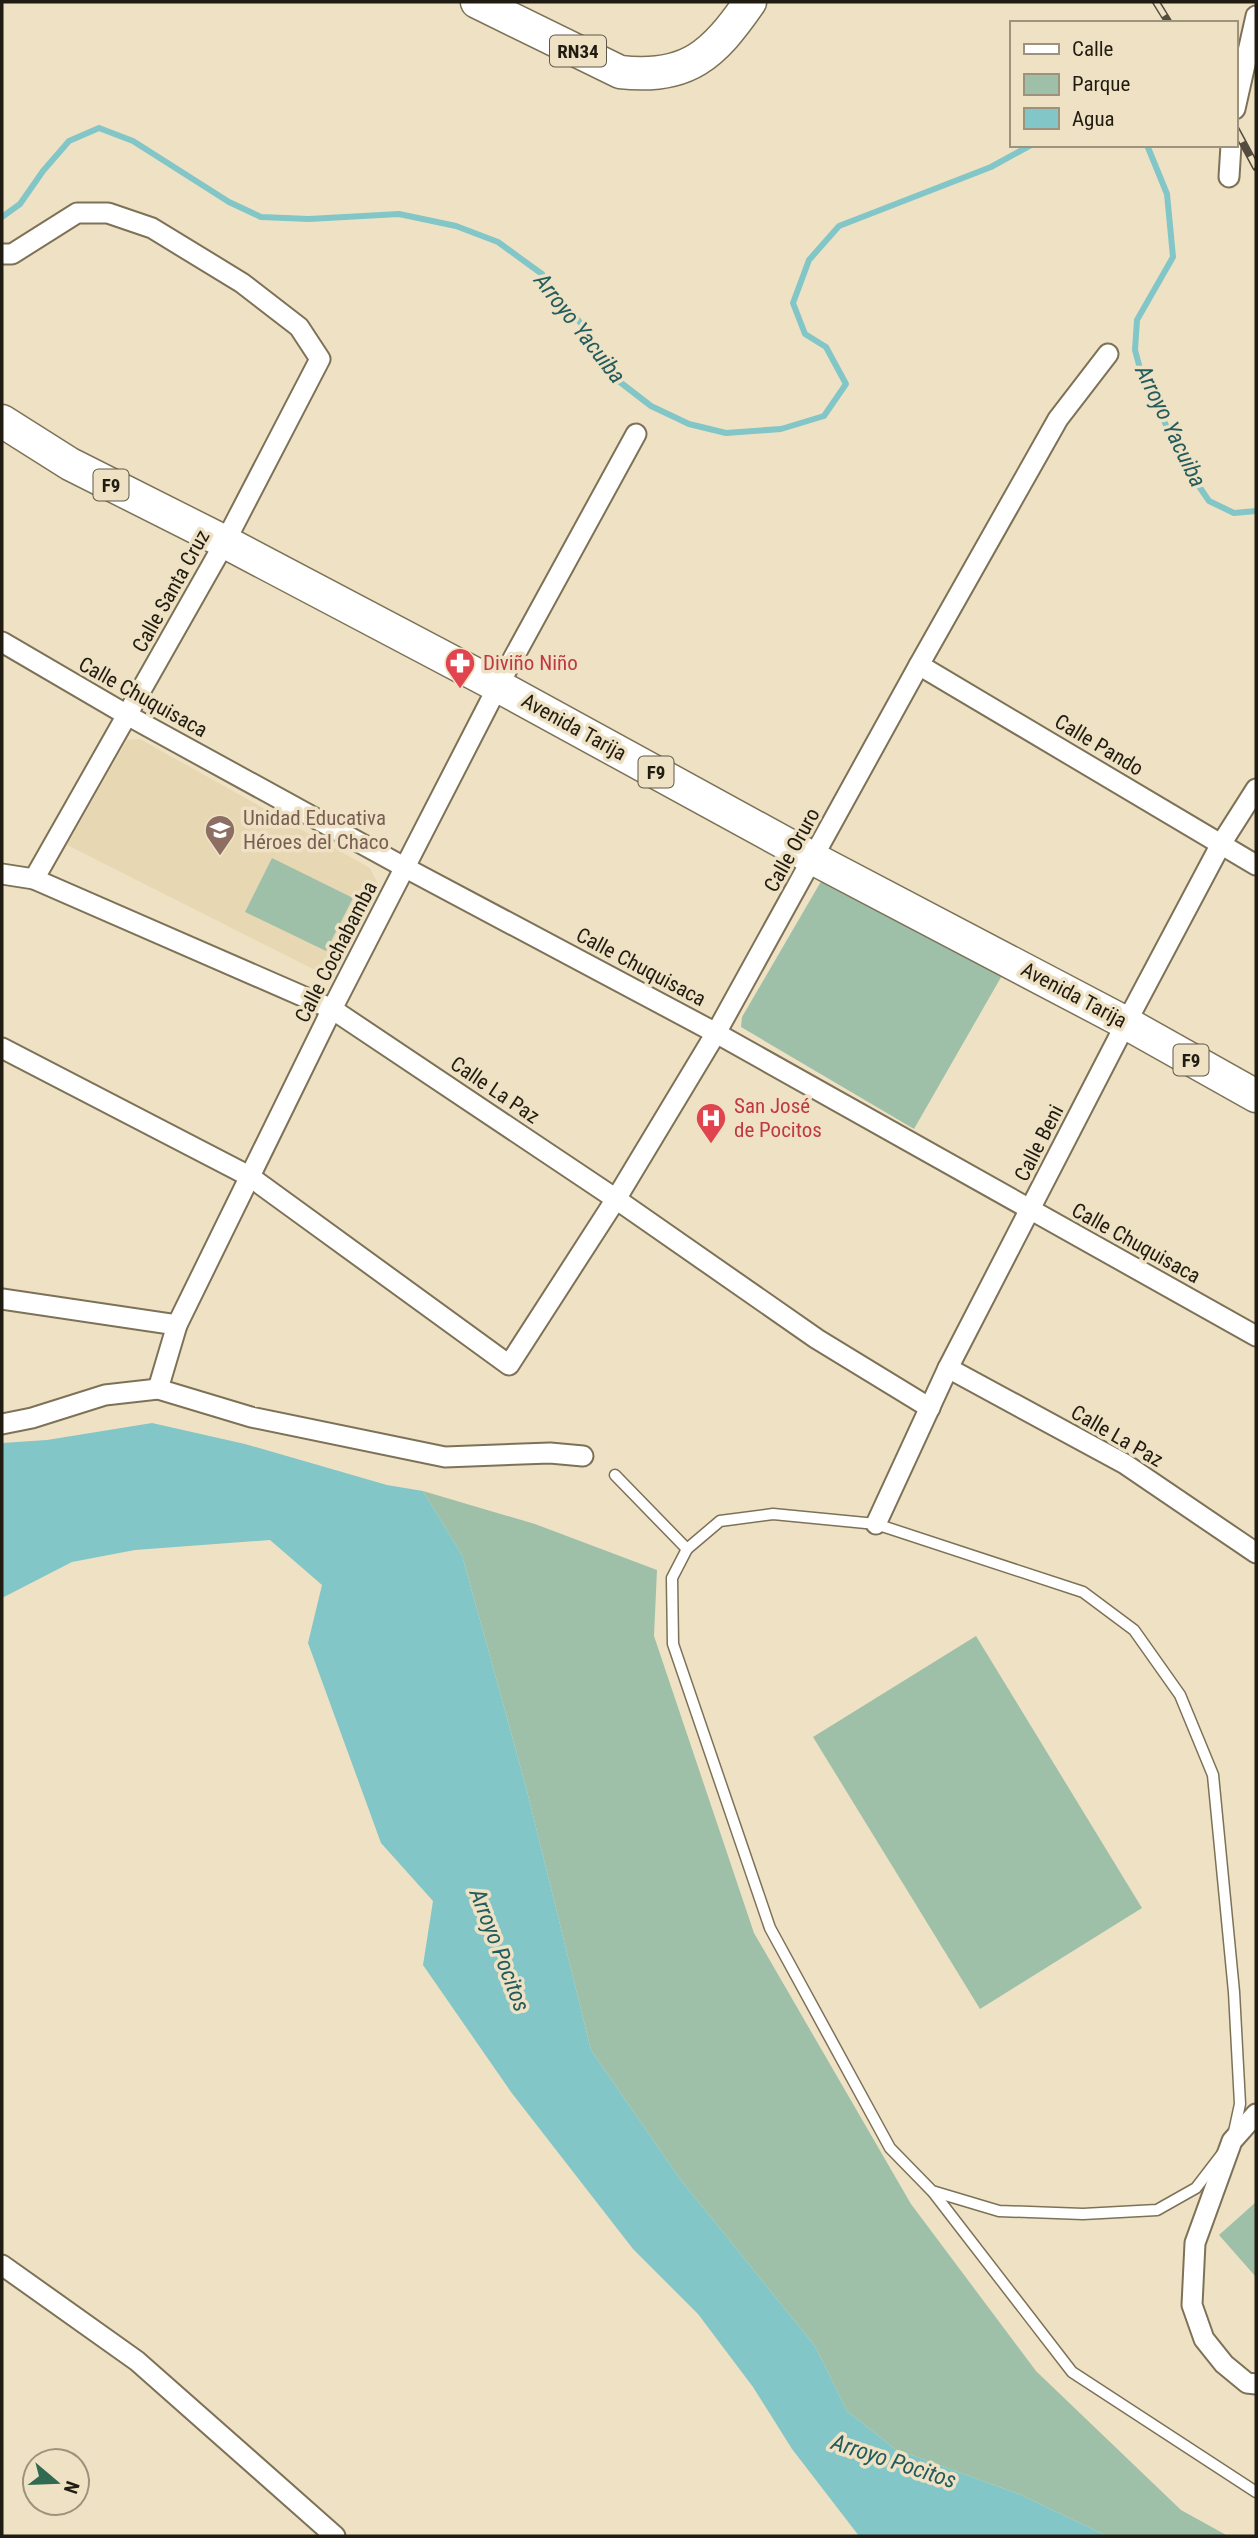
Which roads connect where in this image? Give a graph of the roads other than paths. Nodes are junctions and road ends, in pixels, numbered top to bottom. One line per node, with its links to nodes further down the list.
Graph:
1 (477, 2): 2 (highway, RN34)
2 (751, 2)
3 (1256, 16): 4 (street)
4 (1237, 100)
5 (1231, 147): 6 (street)
6 (1229, 177)
7 (2, 254): 11 (street, Calle Santa Cruz)
8 (1108, 354): 13 (street, Calle Oruro)
9 (2, 421): 11 (highway, Avenida Tarija / F9)
10 (636, 435): 14 (street, Calle Cochabamba)
11 (225, 542): 14 (highway, Avenida Tarija / F9); 15 (street, Calle Santa Cruz)
12 (2, 642): 15 (street, Calle Chuquisaca)
13 (919, 665): 17 (street, Calle Pando); 18 (street, Calle Oruro)
14 (498, 685): 18 (highway, Avenida Tarija / F9); 21 (street, Calle Cochabamba)
15 (127, 715): 21 (street, Calle Chuquisaca); 23 (street, Calle Santa Cruz)
16 (1256, 789): 17 (street, Calle Beni)
17 (1221, 844): 20 (street, Calle Pando); 25 (street, Calle Beni)
18 (814, 859): 25 (highway, Avenida Tarija / F9); 26 (street, Calle Oruro)
19 (2, 860): 23 (street)
20 (1256, 864)
21 (404, 867): 24 (street, Calle Cochabamba); 26 (street, Calle Chuquisaca)
22 (2, 874): 23 (street, Calle La Paz)
23 (34, 879): 24 (street, Calle La Paz)
24 (332, 1009): 29 (street, Calle Cochabamba); 30 (street, Calle La Paz)
25 (1126, 1023): 28 (highway, Avenida Tarija / F9); 31 (street, Calle Beni)
26 (716, 1033): 30 (street, Calle Oruro); 31 (street, Calle Chuquisaca)
27 (2, 1048): 29 (street)
28 (1256, 1096)
29 (249, 1176): 30 (street, Calle Oruro); 33 (street, Calle Cochabamba)
30 (617, 1199): 37 (street, Calle La Paz)
31 (1030, 1210): 34 (street, Calle Chuquisaca); 35 (street, Calle Beni)
32 (2, 1298): 33 (street)
33 (177, 1325): 36 (street, Calle Cochabamba)
34 (1256, 1336)
35 (948, 1368): 37 (street, Calle Beni); 42 (street, Calle La Paz)
36 (158, 1389): 38 (street); 39 (street)
37 (930, 1408): 41 (street, Calle Beni)
38 (2, 1424)
39 (583, 1456)
40 (615, 1475): 43 (lane)
41 (876, 1524): 43 (lane); 45 (lane)
42 (1255, 1548)
43 (687, 1549): 46 (lane)
44 (1256, 2114): 45 (street)
45 (1232, 2141): 46 (lane); 48 (street)
46 (932, 2191): 49 (lane)
47 (2, 2265): 50 (street)
48 (1256, 2384)
49 (1256, 2492)
50 (335, 2536)

